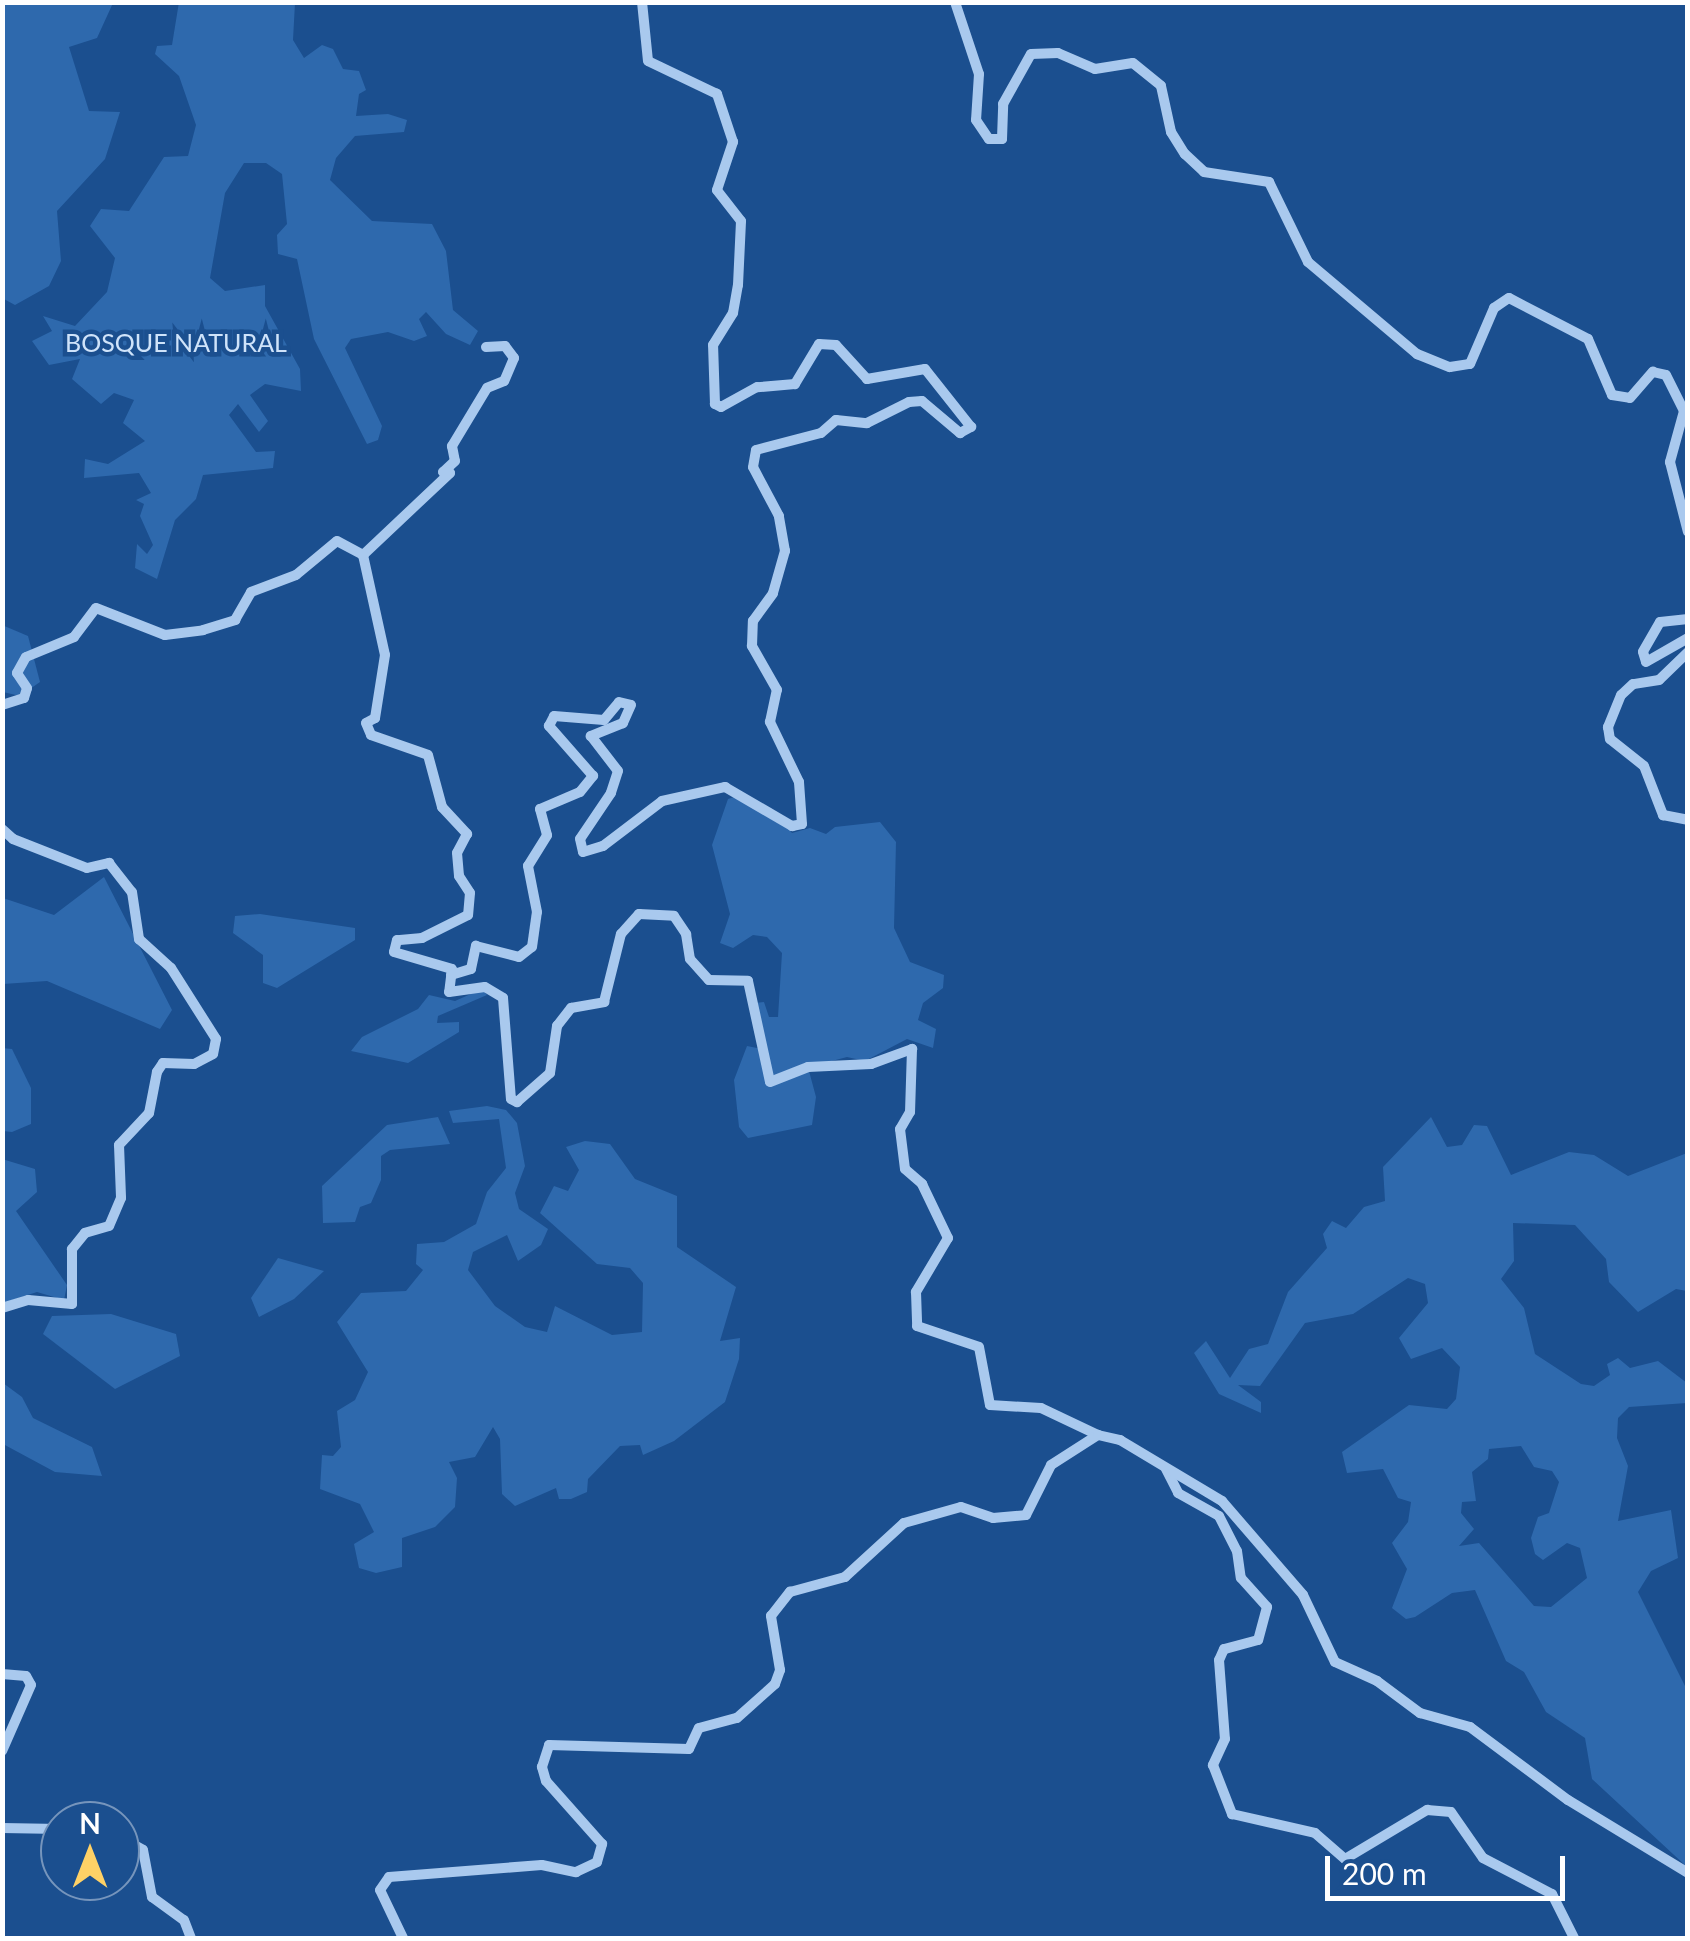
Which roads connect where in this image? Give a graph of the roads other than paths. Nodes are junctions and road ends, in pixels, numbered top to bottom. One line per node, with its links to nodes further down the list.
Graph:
1 (642, 2): 12 (street)
2 (956, 2): 4 (street)
3 (486, 347): 5 (street)
4 (1688, 532)
5 (363, 555): 9 (street); 12 (street)
6 (1688, 619): 7 (street)
7 (1688, 638)
8 (1688, 652): 10 (street)
9 (2, 705)
10 (1688, 820)
11 (2, 829): 13 (street)
12 (452, 975): 14 (street)
13 (2, 1308)
14 (1098, 1436): 15 (street); 23 (street)
15 (1165, 1468): 21 (street); 24 (street)
16 (2, 1674): 17 (street)
17 (2, 1751)
18 (2, 1828): 19 (street)
19 (40, 1828)
20 (140, 1848): 22 (street)
21 (1688, 1874)
22 (191, 1938)
23 (403, 1938)
24 (1574, 1938)

